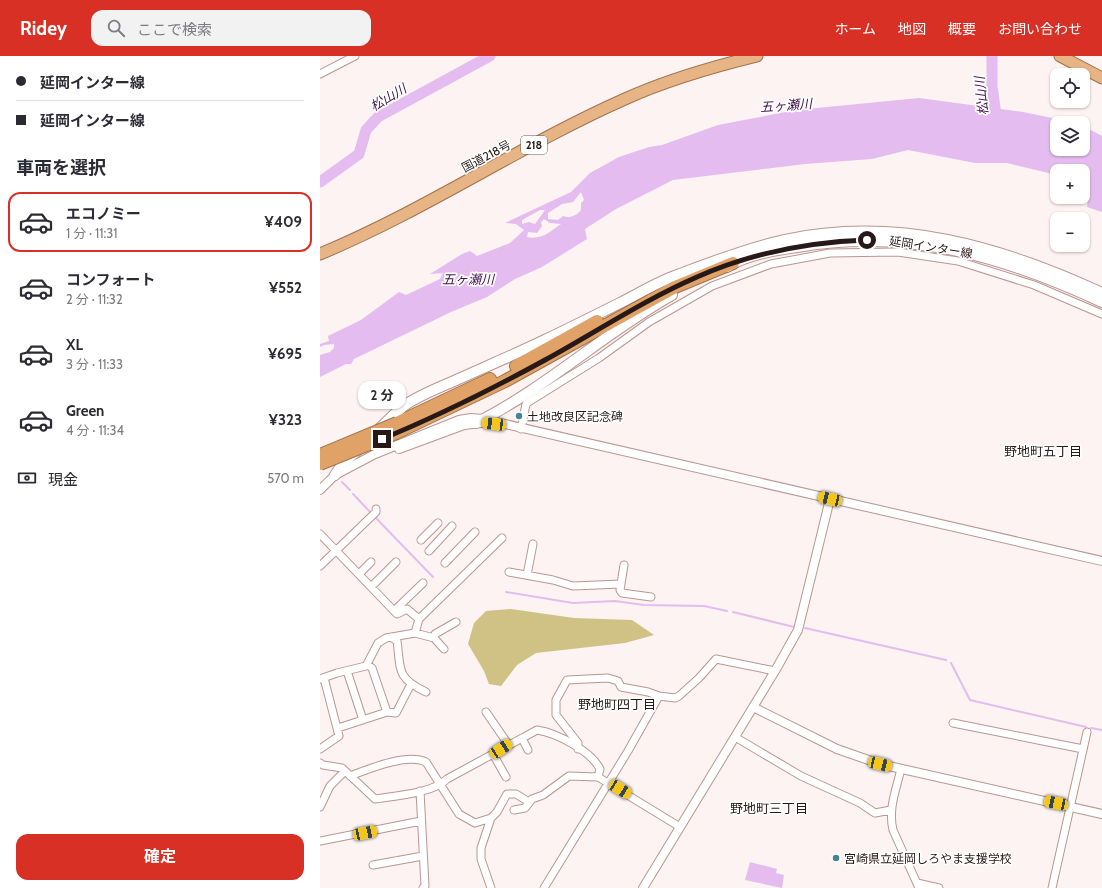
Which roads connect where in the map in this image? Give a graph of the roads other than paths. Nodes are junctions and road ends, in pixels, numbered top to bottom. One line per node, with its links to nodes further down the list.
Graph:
1 (355, 56): 4 (street)
2 (757, 56): 6 (highway, 国道218号 / 218)
3 (1060, 56): 5 (highway)
4 (320, 74)
5 (1102, 78)
6 (320, 254)
7 (733, 263): 10 (main road, 延岡インター線); 12 (main road); 13 (highway, 延岡インター線)
8 (694, 269): 9 (main road, 延岡インター線); 13 (highway, 延岡インター線); 17 (main road)
9 (1102, 293)
10 (1102, 302)
11 (1102, 314): 14 (street)
12 (480, 421): 14 (street); 17 (street)
13 (397, 428): 15 (highway, 延岡インター線, bridge); 16 (highway, 延岡インター線, bridge)
14 (521, 429): 19 (street)
15 (320, 455)
16 (320, 464)
17 (335, 475): 18 (street)
18 (320, 490)
19 (830, 499): 30 (street); 52 (street)
20 (376, 509): 28 (street)
21 (438, 523): 26 (street)
22 (452, 526): 29 (street)
23 (475, 532): 33 (street)
24 (320, 534): 28 (street)
25 (502, 538): 44 (street)
26 (421, 540)
27 (533, 544): 38 (street)
28 (336, 550): 35 (street); 37 (street)
29 (430, 551)
30 (1102, 561)
31 (371, 562): 37 (street)
32 (396, 562): 41 (street)
33 (445, 563)
34 (624, 565): 40 (street)
35 (320, 566)
36 (509, 572): 38 (street)
37 (359, 574): 41 (street)
38 (527, 575): 40 (street)
39 (423, 583): 43 (street)
40 (621, 584): 42 (street)
41 (371, 587): 43 (street)
42 (651, 597)
43 (394, 611): 44 (street)
44 (419, 619): 46 (street)
45 (456, 622): 48 (street)
46 (415, 633): 47 (street); 48 (street)
47 (391, 637): 50 (street); 54 (street)
48 (434, 638): 49 (street)
49 (444, 649)
50 (368, 665): 51 (street); 58 (street)
51 (347, 671): 53 (street); 60 (street)
52 (775, 671): 56 (street); 57 (street)
53 (322, 678): 62 (street)
54 (411, 684): 55 (street); 58 (street)
55 (426, 692)
56 (660, 696): 68 (street); 77 (street)
57 (753, 707): 64 (street); 73 (street)
58 (387, 712): 60 (street)
59 (486, 712): 66 (street)
60 (363, 720): 62 (street)
61 (953, 723): 69 (street)
62 (338, 728): 67 (street)
63 (1087, 732): 69 (street)
64 (735, 737): 84 (street); 88 (street)
65 (522, 738): 66 (street); 68 (street); 70 (street)
66 (508, 744): 71 (street)
67 (320, 749)
68 (578, 749): 76 (street)
69 (1084, 749): 82 (street)
70 (528, 750)
71 (493, 754): 75 (street); 78 (street)
72 (320, 763): 74 (street)
73 (901, 769): 82 (street); 84 (street)
74 (348, 773): 78 (street); 79 (street); 81 (street)
75 (506, 777)
76 (598, 777): 77 (street); 80 (street)
77 (608, 782): 88 (street); 95 (street)
78 (442, 785): 79 (street); 86 (street)
79 (420, 791): 87 (street)
80 (529, 802): 83 (street); 86 (street)
81 (320, 807)
82 (1071, 807): 85 (street); 98 (street)
83 (514, 810)
84 (890, 810): 92 (street)
85 (1102, 814)
86 (490, 818): 94 (street)
87 (421, 821): 89 (street); 90 (street)
88 (680, 827): 96 (street)
89 (320, 841)
90 (423, 856): 91 (street); 93 (street)
91 (373, 866)
92 (918, 885): 97 (street)
93 (423, 888)
94 (491, 888)
95 (544, 888)
96 (643, 888)
97 (939, 888)
98 (1052, 888)

